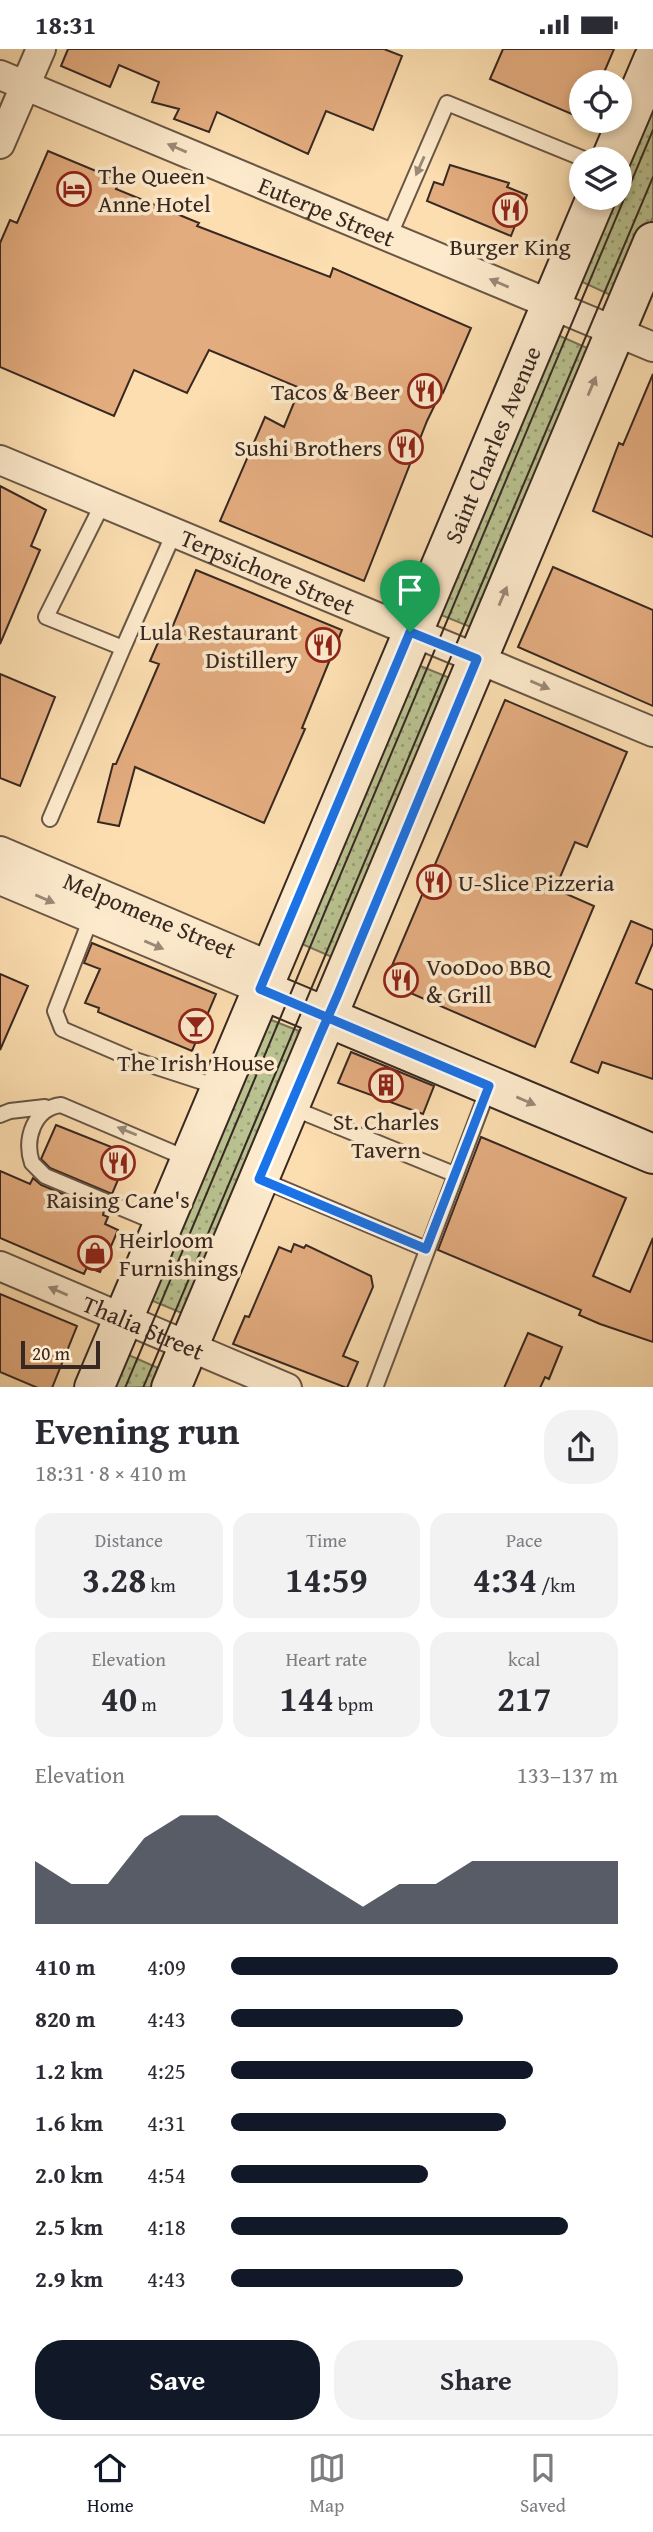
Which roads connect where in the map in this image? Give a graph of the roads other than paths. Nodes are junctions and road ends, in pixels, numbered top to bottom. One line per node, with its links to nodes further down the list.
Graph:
1 (41, 49): 4 (street)
2 (653, 60): 6 (main road)
3 (0, 75): 4 (street, Euterpe Street)
4 (26, 86): 5 (street); 9 (street, Euterpe Street, one-way to 4)
5 (0, 145)
6 (616, 147)
7 (569, 153): 9 (lane, one-way to 9)
8 (591, 210): 11 (main road, Saint Charles Avenue)
9 (389, 237): 11 (street, Euterpe Street, one-way to 9)
10 (653, 242): 12 (main road)
11 (551, 305): 12 (street, Euterpe Street); 17 (main road, Saint Charles Avenue)
12 (615, 331): 13 (street, Euterpe Street); 19 (main road, one-way to 12)
13 (653, 347)
14 (0, 460): 15 (street, Terpsichore Street)
15 (103, 503): 16 (street, Terpsichore Street); 18 (lane)
16 (174, 533): 17 (street, Terpsichore Street); 18 (lane)
17 (410, 632): 19 (street, Terpsichore Street); 25 (main road, Saint Charles Avenue)
18 (123, 648): 21 (lane)
19 (477, 659): 20 (street, Terpsichore Street, one-way to 20); 26 (main road)
20 (653, 732)
21 (50, 819)
22 (0, 851): 25 (street, Melpomene Street)
23 (0, 880): 24 (street, Melpomene Street, one-way to 24)
24 (91, 918): 25 (street, Melpomene Street, one-way to 25); 28 (lane)
25 (265, 977): 26 (main road, Melpomene Street); 28 (main road, Saint Charles Avenue)
26 (333, 1006): 27 (main road); 30 (main road); 32 (main road)
27 (489, 1086): 33 (main road, one-way to 33); 35 (lane)
28 (219, 1088): 34 (main road, Saint Charles Avenue)
29 (46, 1107): 31 (lane); 34 (lane, one-way to 29); 37 (lane)
30 (290, 1107): 35 (lane); 36 (main road)
31 (0, 1115)
32 (653, 1127)
33 (653, 1154)
34 (189, 1159): 37 (main road, Saint Charles Avenue)
35 (454, 1174): 38 (lane)
36 (259, 1179): 38 (lane); 41 (main road)
37 (162, 1225): 40 (main road, Saint Charles Avenue)
38 (426, 1249): 45 (lane)
39 (0, 1266): 40 (street, Thalia Street, one-way to 39)
40 (123, 1318): 41 (street, Thalia Street); 42 (main road, Saint Charles Avenue)
41 (189, 1346): 43 (main road); 44 (street, Thalia Street)
42 (94, 1387)
43 (171, 1387)
44 (285, 1387)
45 (375, 1387)

